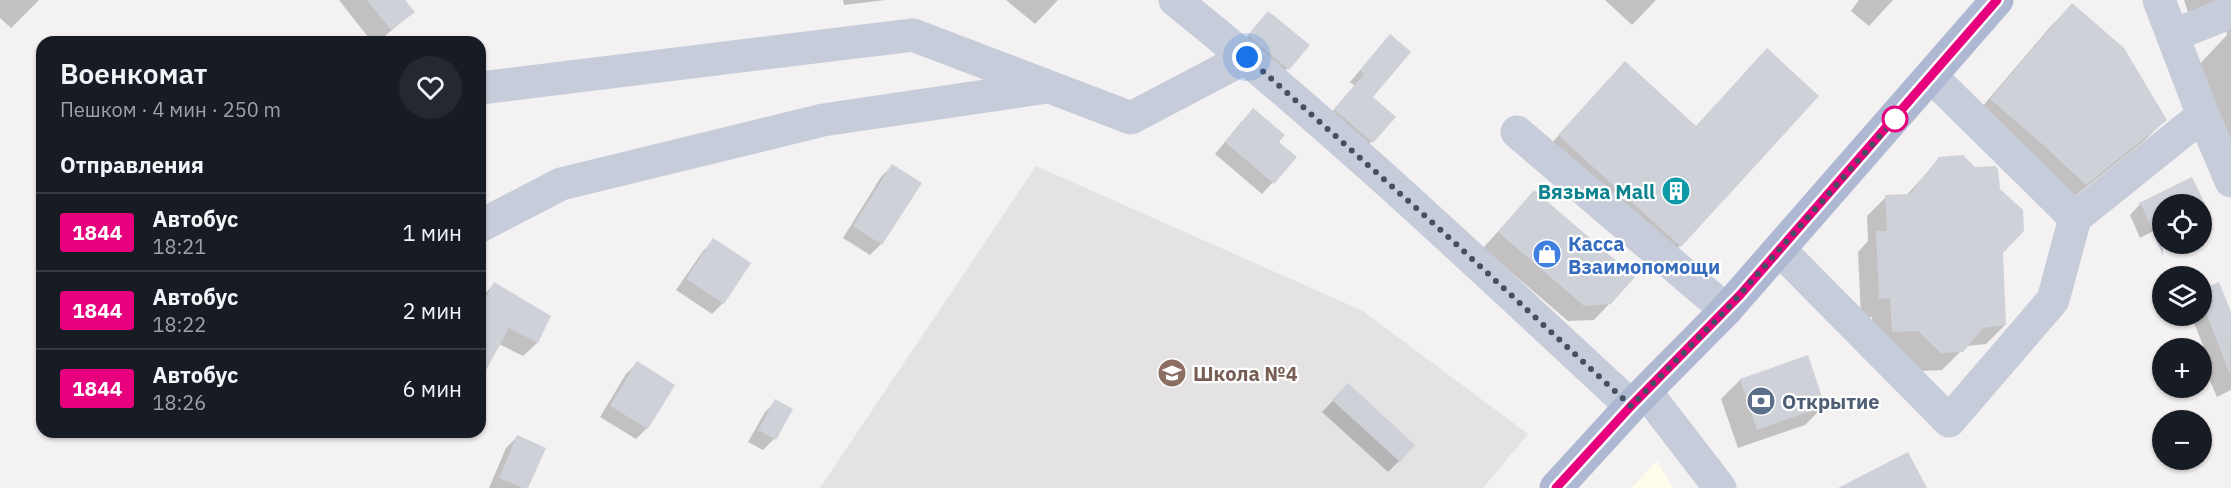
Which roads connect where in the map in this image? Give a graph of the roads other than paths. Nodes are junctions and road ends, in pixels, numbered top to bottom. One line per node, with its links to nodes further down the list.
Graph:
1 (1175, 0): 6 (street)
2 (1997, 0): 7 (main road)
3 (2159, 0): 5 (street)
4 (2231, 12): 5 (street)
5 (2174, 35): 10 (street)
6 (1247, 57): 9 (street); 17 (street)
7 (1932, 77): 13 (street); 15 (main road)
8 (486, 87): 9 (street)
9 (1048, 87): 14 (street)
10 (2203, 116): 12 (street); 13 (street)
11 (1517, 132): 16 (street)
12 (2231, 181)
13 (2075, 218): 15 (street)
14 (486, 223)
15 (1780, 250): 16 (main road)
16 (1726, 310): 17 (main road)
17 (1639, 399): 18 (main road); 19 (street)
18 (1556, 488)
19 (1720, 488)

